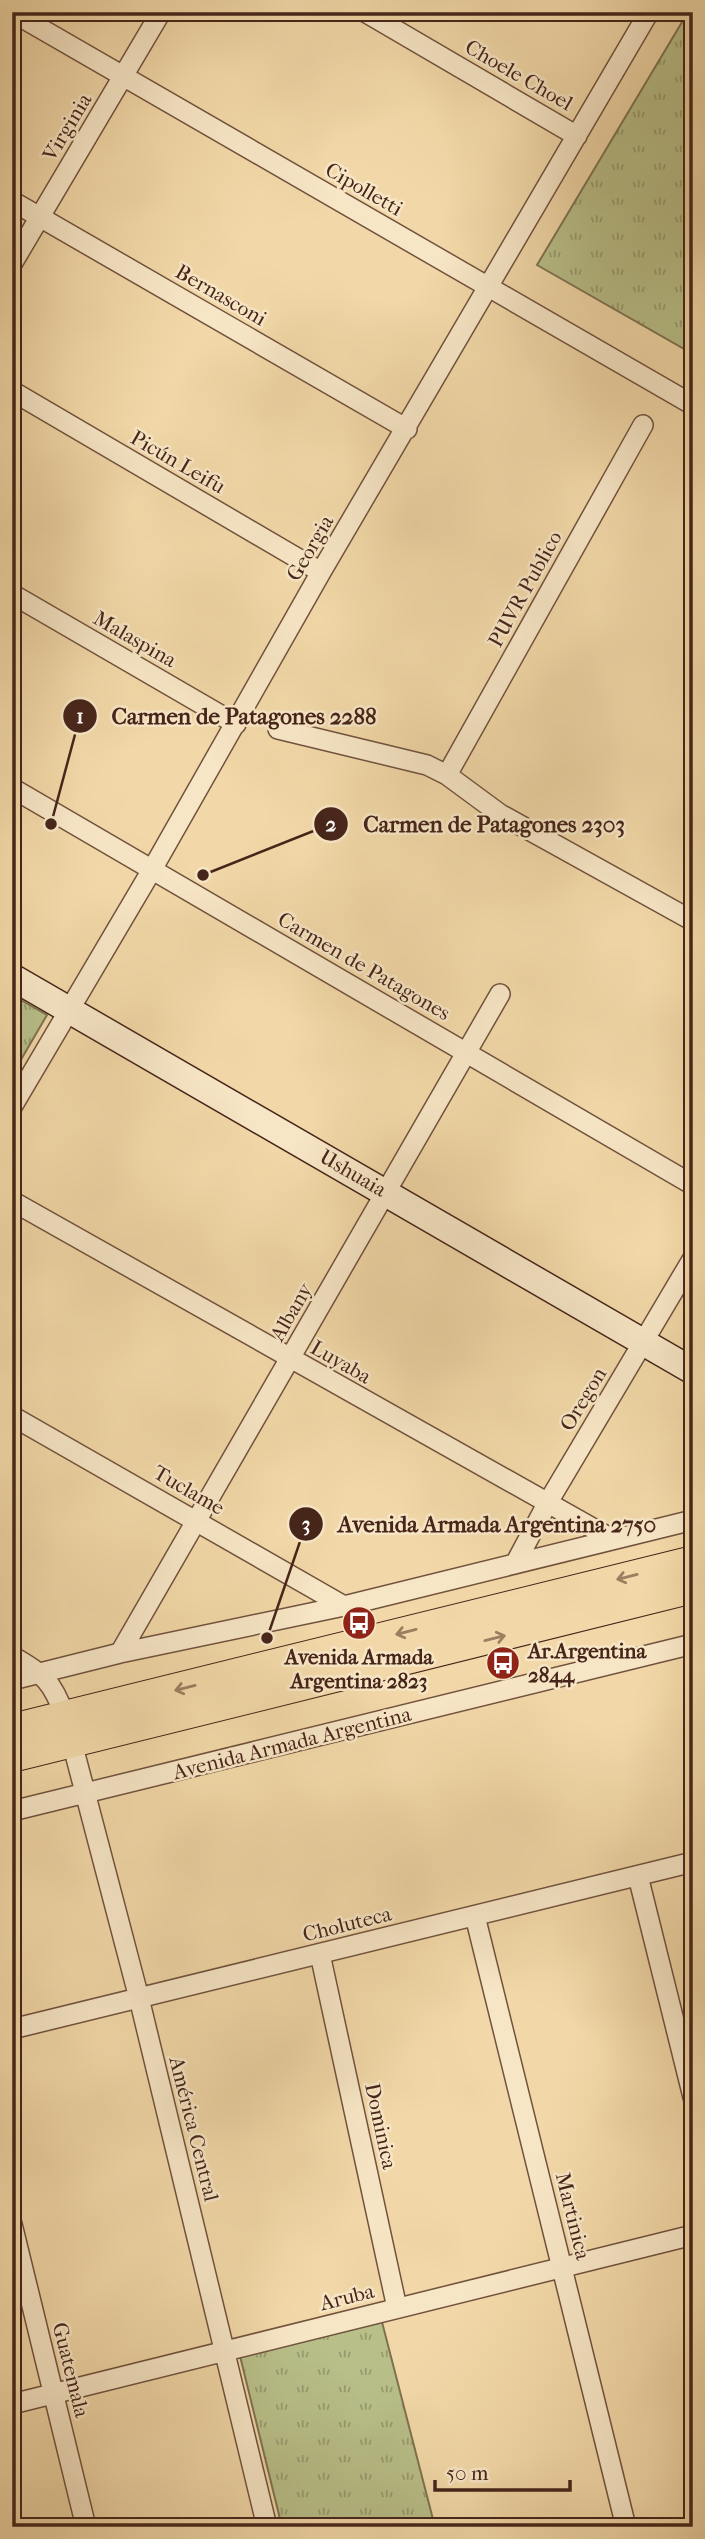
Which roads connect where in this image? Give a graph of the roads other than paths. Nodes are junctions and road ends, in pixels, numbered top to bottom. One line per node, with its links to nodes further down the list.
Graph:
1 (12, 12): 5 (street, Cipolletti)
2 (161, 12): 5 (street, Virginia)
3 (365, 12): 6 (street, Choele Choel)
4 (649, 12): 6 (street, Georgia)
5 (123, 77): 8 (street, Virginia); 10 (street, Cipolletti)
6 (577, 136): 10 (street, Georgia)
7 (12, 201): 8 (street, Bernasconi)
8 (40, 217): 9 (street, Virginia); 14 (street, Bernasconi)
9 (12, 264)
10 (489, 288): 12 (street, Cipolletti); 14 (street, Georgia)
11 (12, 391): 15 (street, Picún Leifu)
12 (693, 405)
13 (643, 425): 19 (street, PUVR Publico)
14 (407, 429): 15 (street, Georgia)
15 (321, 572): 17 (street, Georgia)
16 (12, 594): 17 (street, Malaspina)
17 (236, 723): 21 (street, Georgia)
18 (278, 729): 19 (street)
19 (447, 775): 22 (street)
20 (12, 788): 21 (street, Carmen de Patagones)
21 (153, 868): 25 (street, Georgia); 26 (street, Carmen de Patagones)
22 (693, 921)
23 (12, 977): 25 (main road, Ushuaia)
24 (500, 994): 26 (street, Albany)
25 (69, 1010): 27 (street, Georgia); 29 (main road, Ushuaia)
26 (468, 1053): 28 (street, Carmen de Patagones); 29 (street, Albany)
27 (12, 1107)
28 (693, 1185)
29 (386, 1192): 32 (main road, Ushuaia); 33 (street, Albany)
30 (12, 1201): 33 (street, Luyaba)
31 (693, 1258): 32 (street, Oregon)
32 (643, 1341): 34 (main road, Ushuaia); 36 (street, Oregon)
33 (290, 1359): 36 (street, Luyaba); 38 (street, Albany)
34 (693, 1370)
35 (12, 1416): 38 (street, Tuclame)
36 (547, 1504): 39 (street, Luyaba); 41 (street, Oregon)
37 (693, 1520): 39 (street)
38 (197, 1521): 45 (street, Tuclame); 47 (street, Albany)
39 (612, 1539): 41 (street)
40 (693, 1561): 52 (main road, one-way to 52)
41 (514, 1564): 45 (street)
42 (693, 1588): 44 (main road)
43 (693, 1598): 44 (main road)
44 (641, 1602): 52 (main road, one-way to 44)
45 (344, 1605): 47 (street)
46 (693, 1644): 54 (street, Avenida Armada Argentina)
47 (120, 1653): 49 (street)
48 (12, 1656): 49 (street)
49 (41, 1672): 50 (street); 52 (street, América Central)
50 (12, 1680)
51 (12, 1729): 52 (main road)
52 (68, 1729): 53 (main road); 54 (street, América Central)
53 (12, 1758)
54 (84, 1795): 55 (street, Avenida Armada Argentina); 60 (street, América Central)
55 (12, 1811)
56 (693, 1862): 57 (street, Choluteca)
57 (638, 1876): 58 (street, Choluteca); 62 (street)
58 (475, 1916): 59 (street, Choluteca); 65 (street, Martinica)
59 (320, 1954): 60 (street, Choluteca); 66 (street, Dominica)
60 (139, 1998): 61 (street, Choluteca); 67 (street, América Central)
61 (12, 2029)
62 (693, 2097)
63 (12, 2224): 68 (street, Guatemala)
64 (693, 2235): 65 (street, Aruba)
65 (562, 2267): 66 (street, Aruba); 72 (street, Martinica)
66 (397, 2308): 67 (street, Aruba)
67 (224, 2351): 68 (street, Aruba); 71 (street, América Central)
68 (53, 2394): 69 (street, Aruba); 70 (street, Guatemala)
69 (12, 2404)
70 (86, 2527)
71 (267, 2527)
72 (626, 2527)

